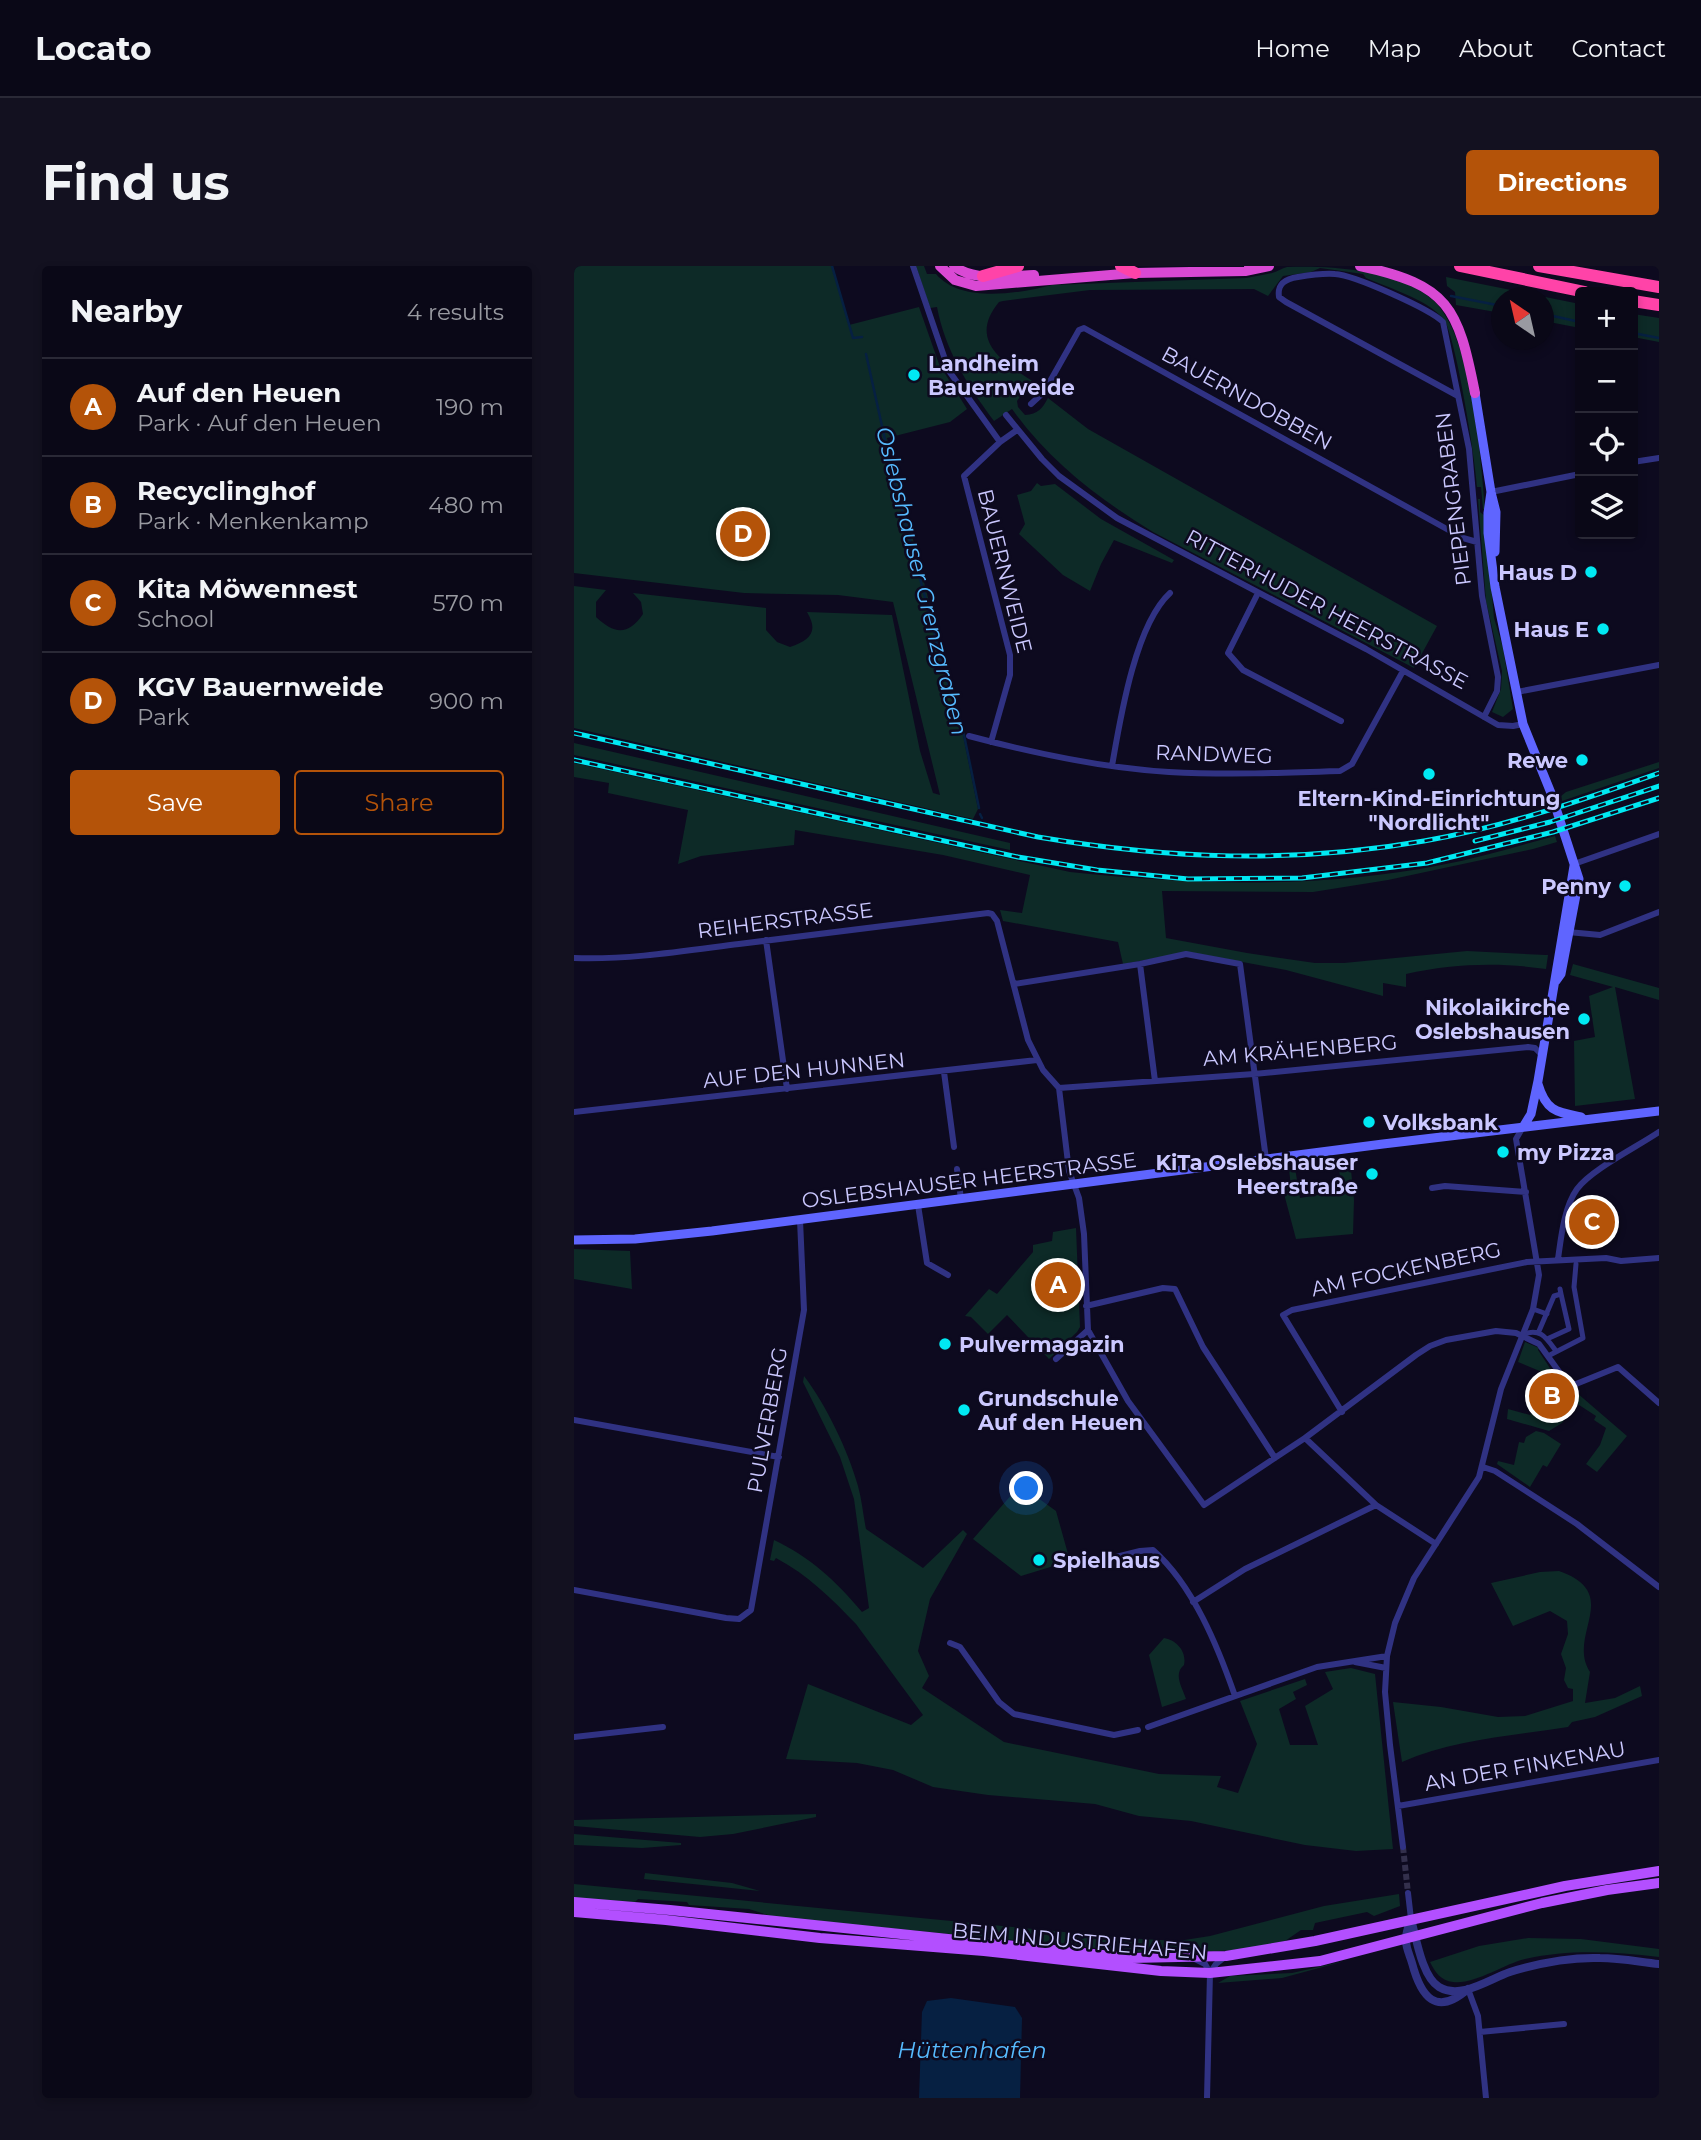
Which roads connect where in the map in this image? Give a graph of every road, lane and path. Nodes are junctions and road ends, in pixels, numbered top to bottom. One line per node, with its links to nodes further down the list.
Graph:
1 (913, 266): 21 (street)
2 (1018, 266): 10 (highway)
3 (1121, 266): 9 (highway)
4 (1269, 266): 9 (highway)
5 (1360, 266): 16 (highway)
6 (1460, 266): 13 (highway)
7 (1539, 266): 12 (highway)
8 (947, 269): 10 (highway); 11 (highway)
9 (1135, 273): 11 (highway)
10 (983, 276): 11 (highway)
11 (1062, 277)
12 (1659, 287)
13 (1575, 290)
14 (1638, 302): 15 (highway)
15 (1659, 305)
16 (1475, 393): 25 (main road)
17 (1458, 396): 17 (street, PIEPENGRABEN); 26 (street, PIEPENGRABEN)
18 (1031, 404): 26 (street, BAUERNDOBBEN)
19 (1006, 415): 20 (street, RITTERHUDER HEERSTRASSE)
20 (1017, 430): 21 (street, BAUERNWEIDE); 28 (street, RITTERHUDER HEERSTRASSE)
21 (999, 442): 36 (street, BAUERNWEIDE)
22 (1659, 458): 23 (street)
23 (1638, 461)
24 (1575, 475): 25 (street)
25 (1490, 492): 31 (main road)
26 (1477, 542): 32 (street, PIEPENGRABEN)
27 (1170, 593): 37 (street)
28 (1258, 593): 30 (street, RITTERHUDER HEERSTRASSE); 33 (street)
29 (1659, 665): 31 (street)
30 (1403, 671): 32 (street, RITTERHUDER HEERSTRASSE); 37 (street, RANDWEG)
31 (1517, 692): 34 (main road)
32 (1484, 717): 34 (street, RITTERHUDER HEERSTRASSE)
33 (1341, 721)
34 (1523, 724): 39 (main road)
35 (969, 736): 36 (street, RANDWEG)
36 (991, 742): 37 (street, RANDWEG)
37 (1112, 766)
38 (1659, 834): 39 (street)
39 (1574, 864): 41 (main road)
40 (1659, 912): 41 (street)
41 (1566, 932): 46 (main road)
42 (766, 940): 43 (street, REIHERSTRASSE); 45 (street, REIHERSTRASSE); 53 (street)
43 (574, 958)
44 (1140, 964): 45 (street); 49 (street); 50 (street)
45 (1014, 984): 47 (street)
46 (1541, 1054): 49 (street, AM KRÄHENBERG); 51 (main road)
47 (1037, 1060): 48 (street, AUF DEN HUNNEN); 52 (street)
48 (944, 1072): 53 (street, AUF DEN HUNNEN); 59 (street)
49 (1254, 1074): 50 (street, AM KRÄHENBERG); 60 (street)
50 (1155, 1081): 52 (street, AM KRÄHENBERG)
51 (1538, 1081): 56 (main road); 57 (main road)
52 (1059, 1088): 62 (street)
53 (787, 1089): 55 (street, AUF DEN HUNNEN)
54 (1659, 1111): 56 (main road, OSLEBSHAUSER HEERSTRASSE)
55 (574, 1112)
56 (1585, 1121): 57 (main road, OSLEBSHAUSER HEERSTRASSE)
57 (1523, 1127): 60 (main road, OSLEBSHAUSER HEERSTRASSE); 64 (street)
58 (1659, 1132): 70 (street)
59 (954, 1147)
60 (1266, 1159): 62 (main road, OSLEBSHAUSER HEERSTRASSE)
61 (957, 1169): 65 (street)
62 (1074, 1184): 65 (main road, OSLEBSHAUSER HEERSTRASSE); 74 (street)
63 (1432, 1188): 64 (street)
64 (1526, 1192): 71 (street)
65 (961, 1199): 66 (main road, OSLEBSHAUSER HEERSTRASSE)
66 (918, 1205): 67 (main road, OSLEBSHAUSER HEERSTRASSE); 73 (street)
67 (800, 1220): 68 (main road, OSLEBSHAUSER HEERSTRASSE); 88 (street, PULVERBERG)
68 (574, 1240)
69 (1659, 1258): 70 (street, AM FOCKENBERG)
70 (1558, 1259): 71 (street, AM FOCKENBERG)
71 (1538, 1261): 75 (street); 85 (street, AM FOCKENBERG)
72 (1576, 1264): 81 (street)
73 (948, 1275)
74 (1086, 1306): 77 (street); 89 (street)
75 (1533, 1309): 76 (street); 79 (street)
76 (1547, 1314): 78 (street); 80 (street)
77 (1087, 1330): 83 (street); 89 (street)
78 (1539, 1331): 79 (street); 80 (street)
79 (1521, 1335): 82 (street); 85 (street); 90 (street)
80 (1547, 1339): 81 (street)
81 (1556, 1352): 82 (street)
82 (1548, 1356): 84 (street)
83 (1056, 1359)
84 (1659, 1403)
85 (1342, 1412): 87 (street)
86 (574, 1419): 88 (street)
87 (1305, 1438): 89 (street); 91 (street)
88 (779, 1457): 95 (street, PULVERBERG)
89 (1275, 1458)
90 (1483, 1467): 92 (street); 94 (street)
91 (1376, 1505): 92 (street); 96 (street)
92 (1436, 1544): 98 (street)
93 (1086, 1557): 96 (street)
94 (1659, 1587)
95 (574, 1590)
96 (1193, 1602): 101 (street)
97 (950, 1643): 104 (street)
98 (1387, 1656): 99 (street); 100 (street)
99 (1353, 1662): 100 (street); 101 (street)
100 (1386, 1668): 107 (street)
101 (1235, 1696): 103 (street)
102 (663, 1727): 105 (street)
103 (1148, 1727)
104 (1138, 1730)
105 (574, 1737)
106 (1659, 1760): 107 (street, AN DER FINKENAU)
107 (1398, 1806): 108 (street)
108 (1404, 1847)
109 (1659, 1871): 114 (main road, BEIM INDUSTRIEHAFEN)
110 (1659, 1883): 115 (main road, BEIM INDUSTRIEHAFEN)
111 (1408, 1893): 114 (street)
112 (574, 1902): 118 (main road, BEIM INDUSTRIEHAFEN)
113 (574, 1912): 121 (main road, BEIM INDUSTRIEHAFEN)
114 (1410, 1919): 115 (street); 116 (main road, BEIM INDUSTRIEHAFEN)
115 (1411, 1938): 119 (main road, BEIM INDUSTRIEHAFEN); 122 (street); 122 (street)
116 (1315, 1941): 117 (main road, BEIM INDUSTRIEHAFEN); 119 (main road)
117 (1226, 1956): 118 (main road, BEIM INDUSTRIEHAFEN); 121 (street)
118 (1194, 1958): 121 (street)
119 (1304, 1964): 121 (main road, BEIM INDUSTRIEHAFEN)
120 (1659, 1964): 122 (street)
121 (1210, 1973): 125 (street)
122 (1468, 1989): 124 (street)
123 (1564, 2024): 124 (street)
124 (1480, 2032): 126 (street)
125 (1207, 2098)
126 (1486, 2098)

